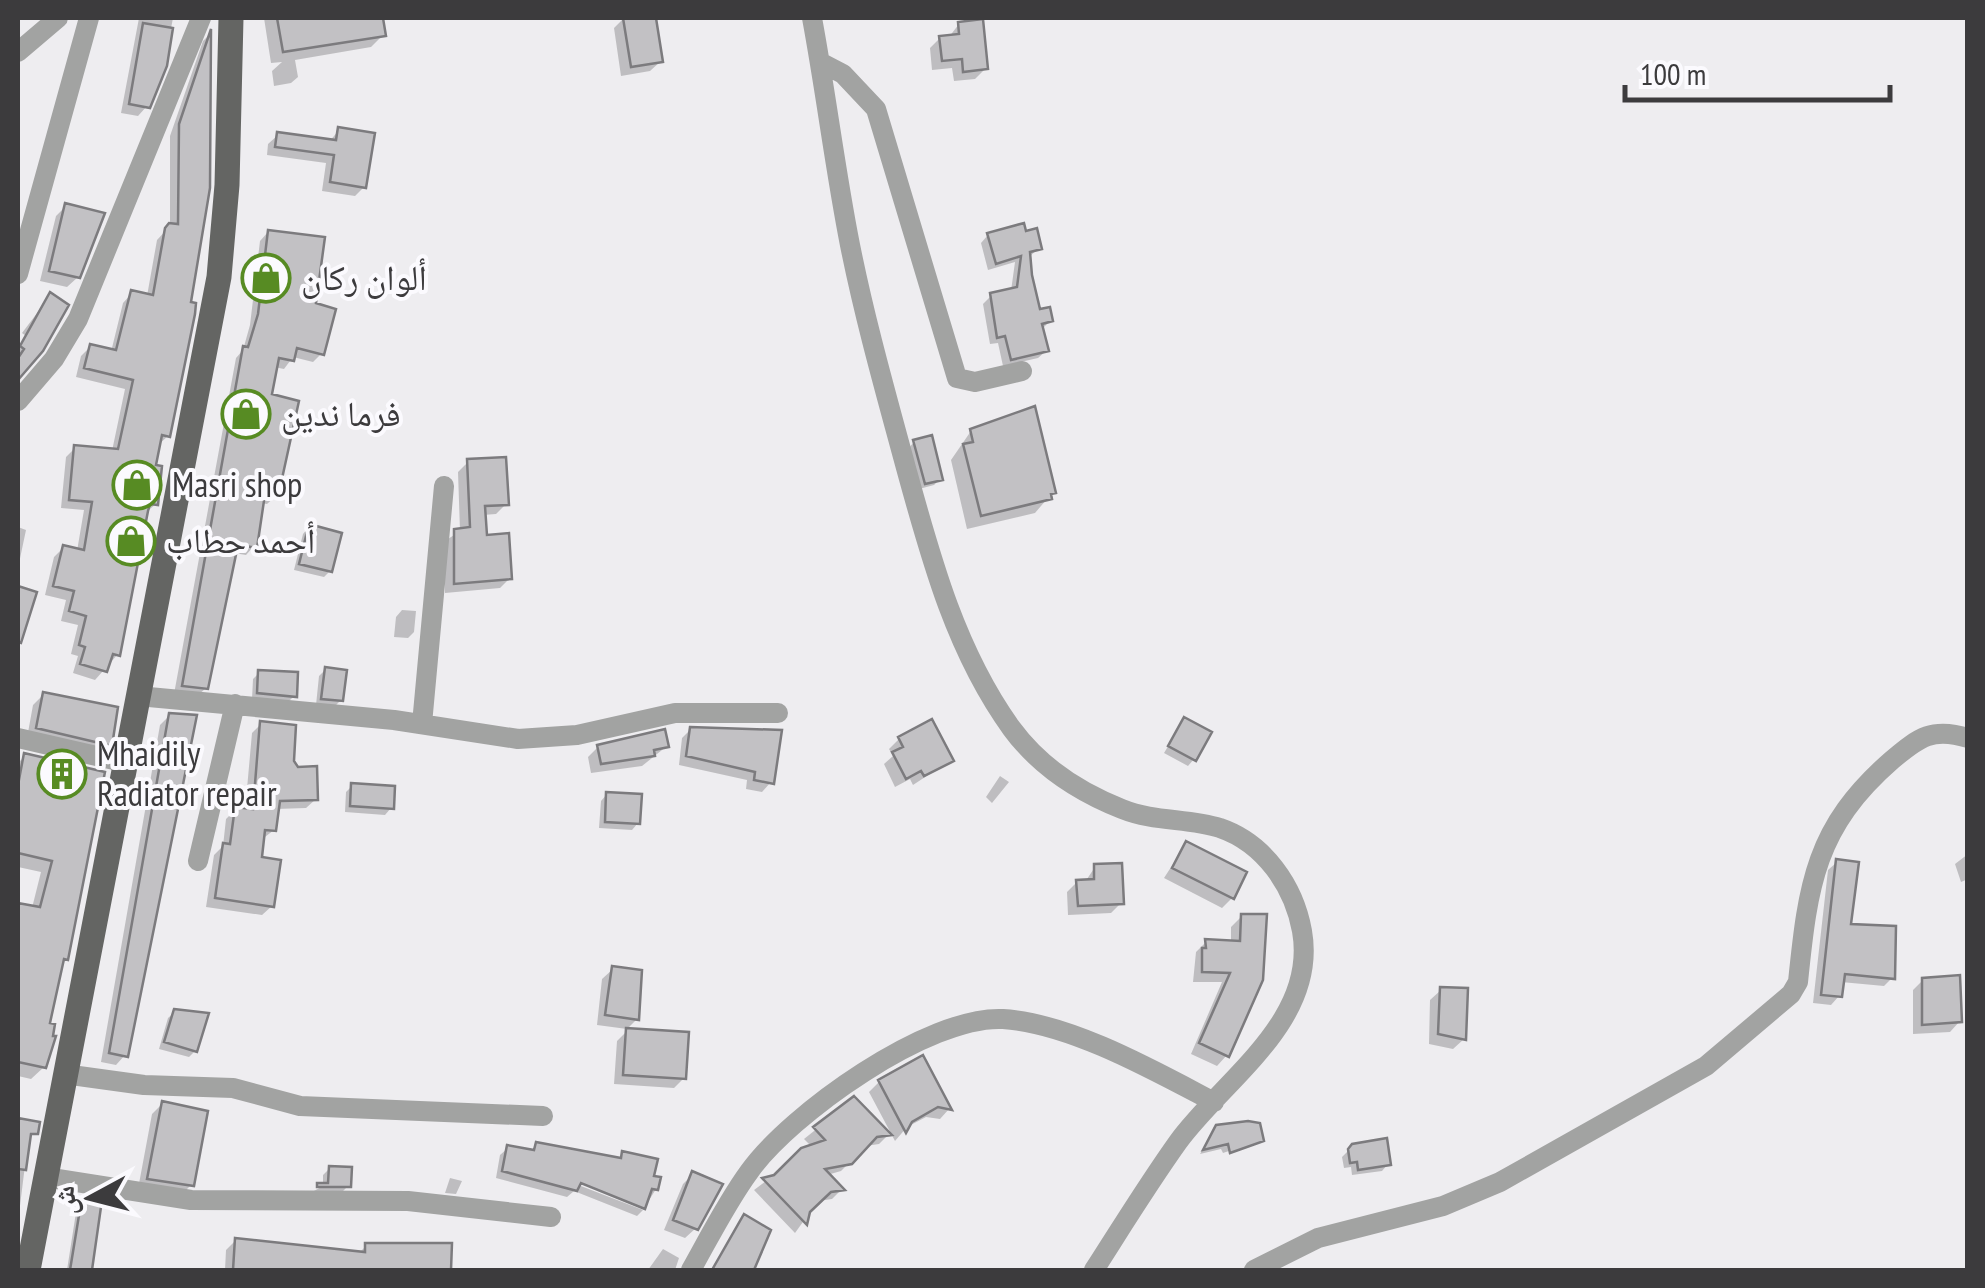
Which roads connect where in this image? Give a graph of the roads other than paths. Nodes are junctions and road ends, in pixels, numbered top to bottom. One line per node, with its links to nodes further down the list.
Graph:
1 (58, 18): 6 (street)
2 (89, 18): 8 (street)
3 (201, 18): 10 (street)
4 (231, 18): 12 (main road)
5 (812, 18): 7 (street)
6 (18, 52)
7 (820, 62): 9 (street); 21 (street)
8 (18, 274)
9 (1022, 371)
10 (18, 401)
11 (444, 486): 15 (street)
12 (138, 696): 13 (street); 18 (main road)
13 (235, 704): 15 (street); 19 (street)
14 (778, 713): 15 (street)
15 (422, 724)
16 (18, 738): 18 (street)
17 (1968, 738): 28 (street)
18 (127, 763): 20 (main road)
19 (198, 861)
20 (64, 1074): 22 (street); 23 (main road)
21 (1214, 1102): 26 (street); 27 (street)
22 (543, 1116)
23 (45, 1177): 24 (street); 25 (main road)
24 (550, 1217)
25 (28, 1270)
26 (692, 1270)
27 (1094, 1270)
28 (1254, 1270)

